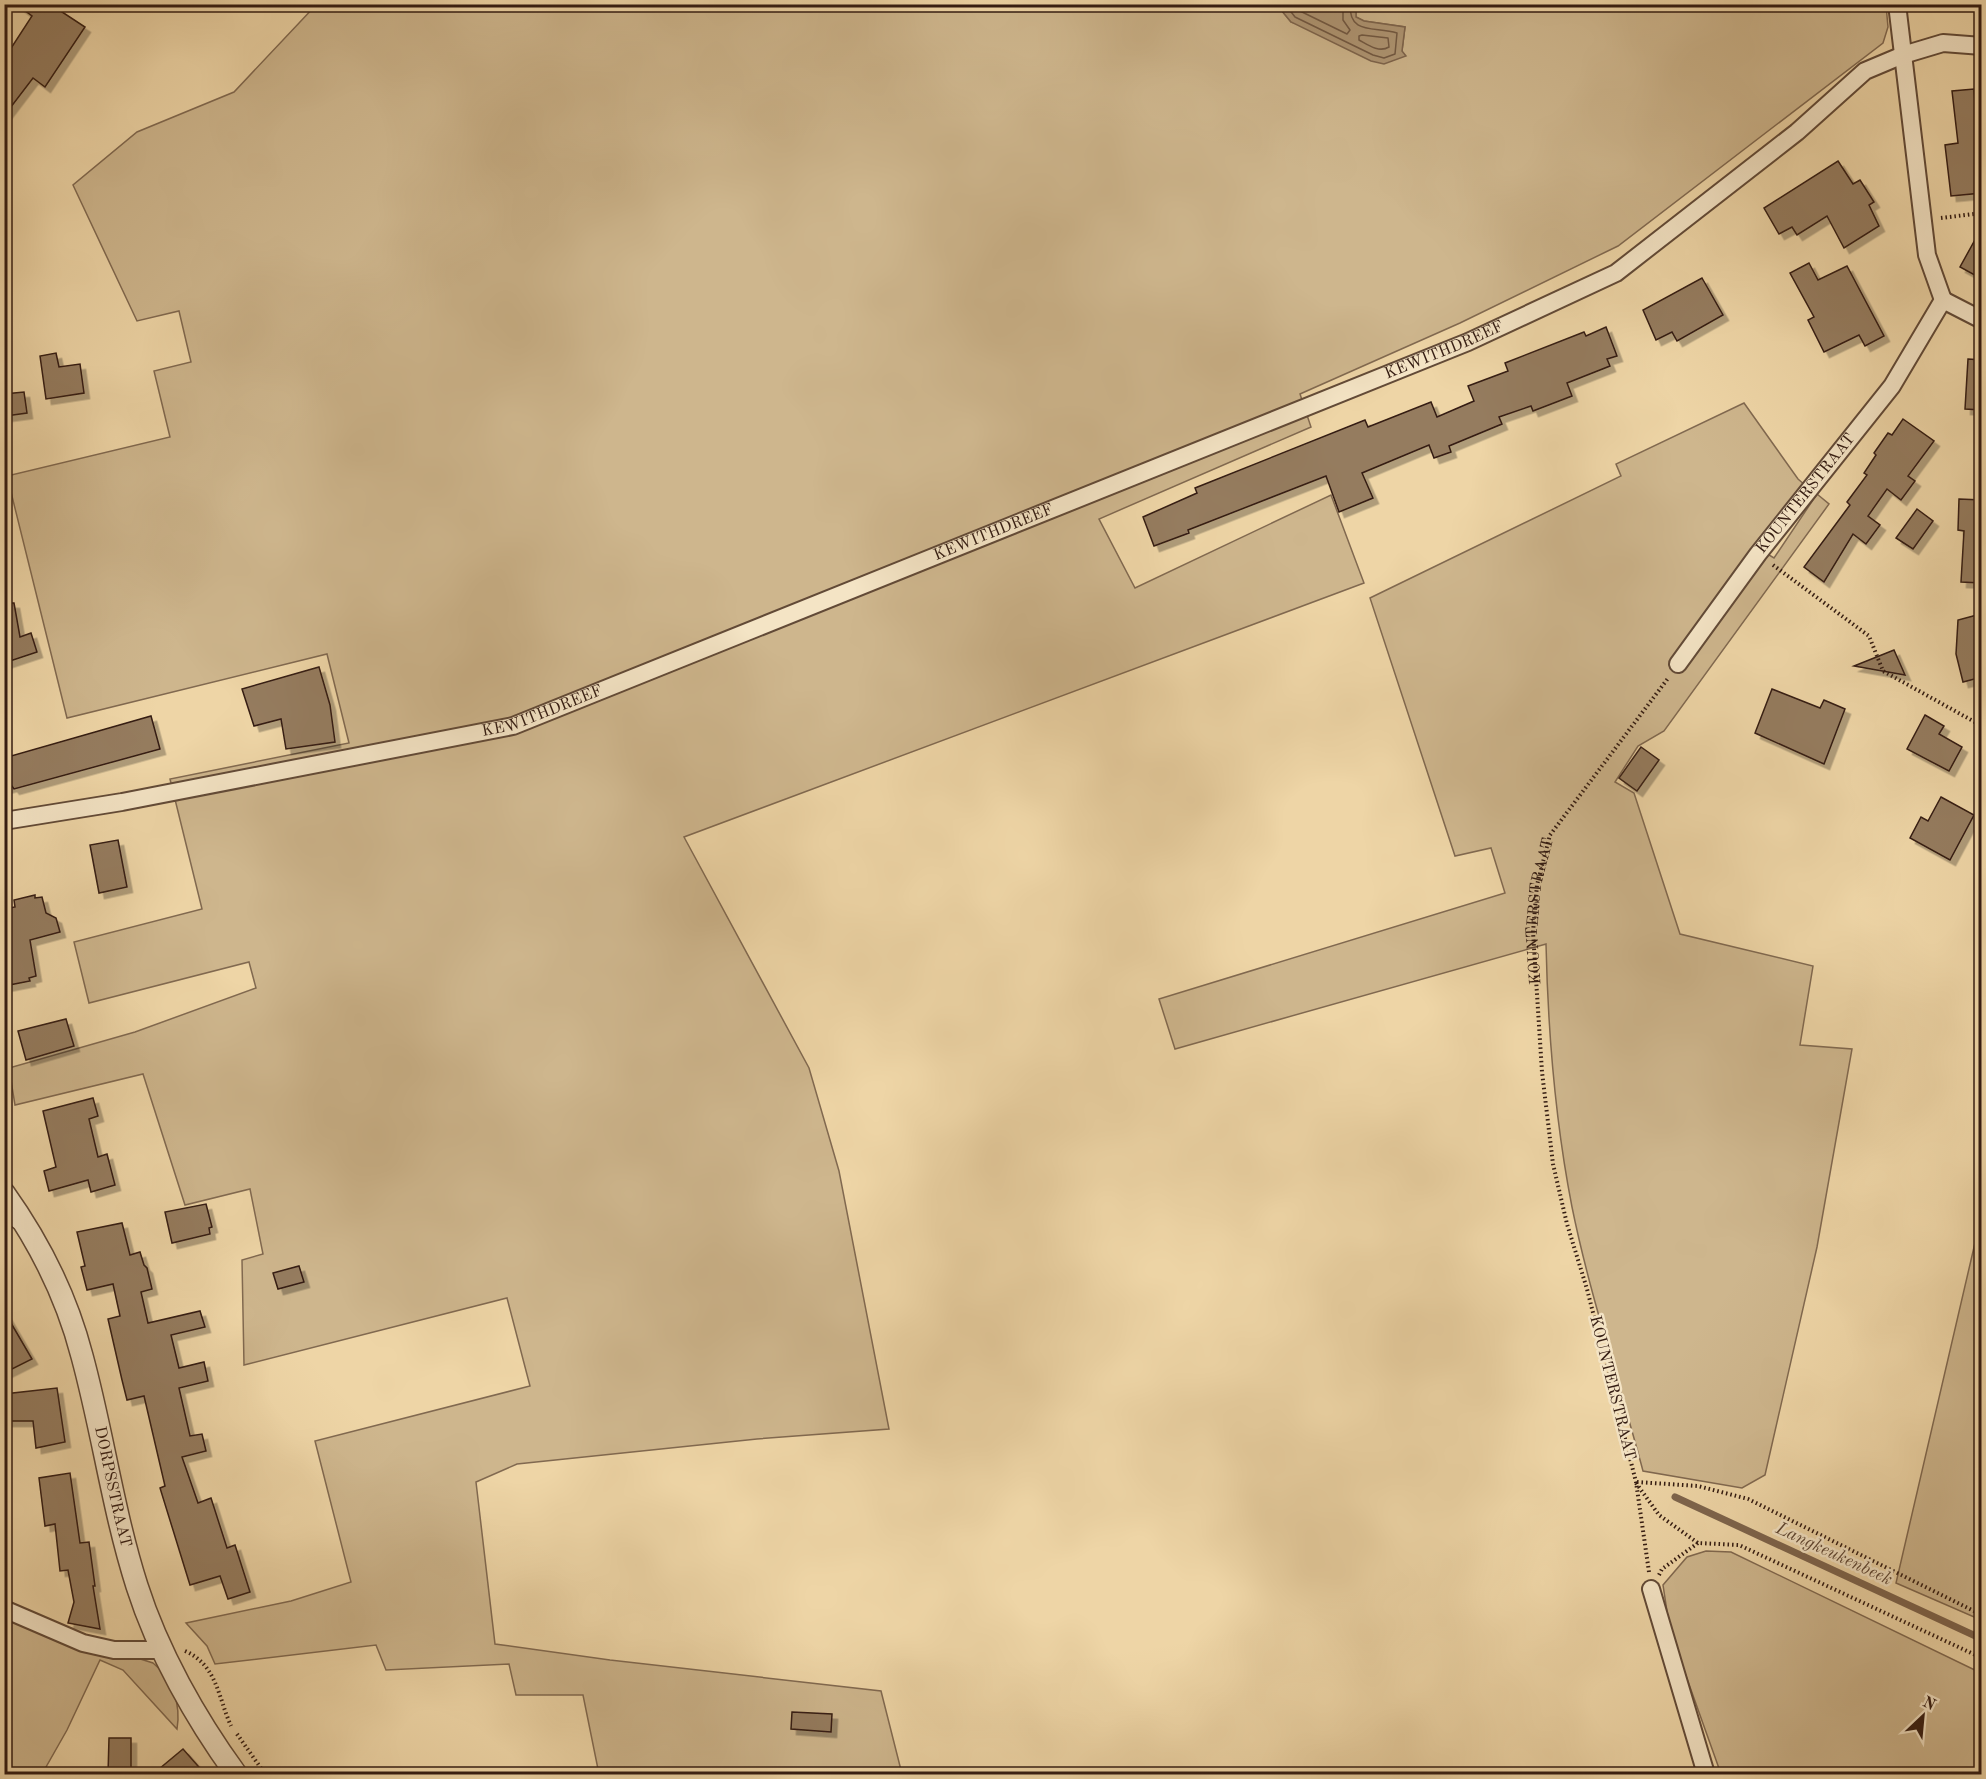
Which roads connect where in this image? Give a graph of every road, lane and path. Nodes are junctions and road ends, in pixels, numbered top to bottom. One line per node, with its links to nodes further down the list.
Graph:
1 (1897, 4): 3 (street)
2 (1982, 46): 3 (street, KEWITHDREEF)
3 (1903, 55): 5 (street); 11 (street, KEWITHDREEF)
4 (1982, 213): 5 (path)
5 (1923, 221): 6 (street)
6 (1943, 300): 7 (street); 8 (street, KOUNTERSTRAAT)
7 (1982, 320)
8 (1758, 554): 9 (street, KOUNTERSTRAAT); 10 (path)
9 (1678, 664): 15 (path, KOUNTERSTRAAT)
10 (1982, 726)
11 (4, 822)
12 (4, 1193): 14 (street, DORPSSTRAAT)
13 (4, 1216): 14 (lane)
14 (31, 1235): 20 (street, DORPSSTRAAT)
15 (1636, 1482): 16 (path); 17 (path, KOUNTERSTRAAT); 19 (path)
16 (1698, 1543): 17 (path); 21 (path)
17 (1651, 1589): 24 (street)
18 (4, 1609): 20 (street)
19 (1982, 1615)
20 (164, 1650): 22 (street, DORPSSTRAAT); 23 (path)
21 (1982, 1658)
22 (236, 1774)
23 (265, 1774)
24 (1706, 1774)

